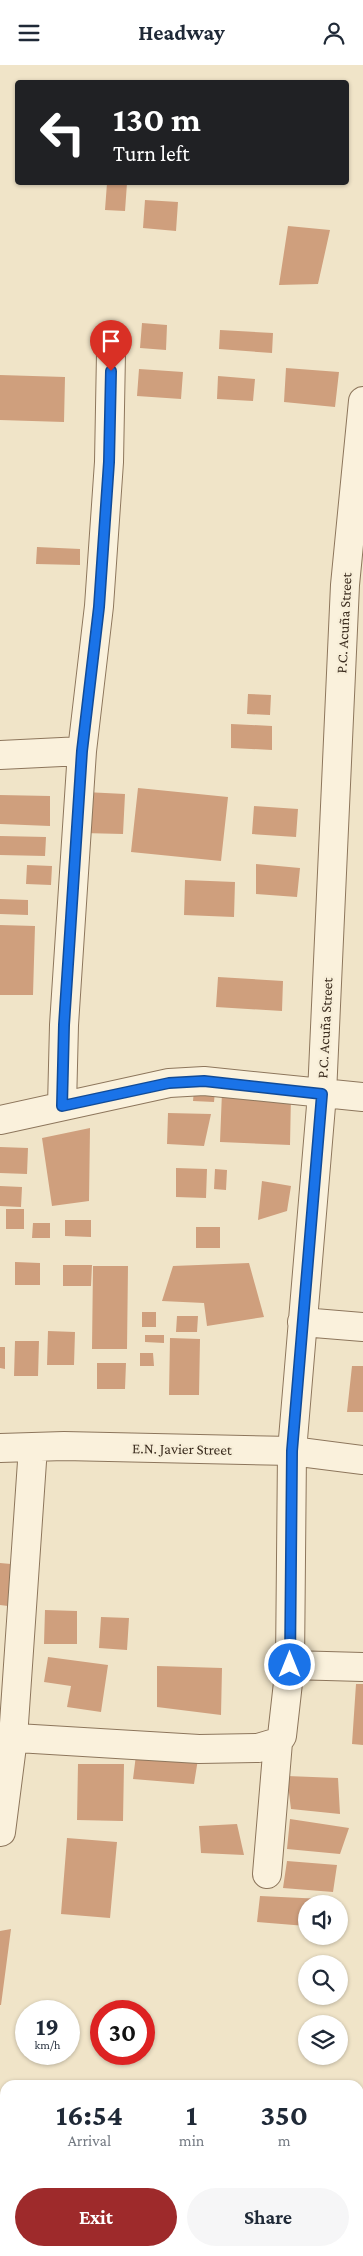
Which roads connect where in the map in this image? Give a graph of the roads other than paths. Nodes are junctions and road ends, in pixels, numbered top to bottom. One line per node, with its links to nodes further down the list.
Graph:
1 (111, 353): 4 (street)
2 (363, 401): 3 (street, P.C. Acuña Street)
3 (354, 586): 6 (street, P.C. Acuña Street)
4 (82, 751): 5 (street); 8 (street)
5 (0, 755)
6 (322, 1094): 7 (street); 8 (street); 10 (street, P.C. Acuña Street)
7 (363, 1097)
8 (62, 1106): 9 (street)
9 (0, 1120)
10 (302, 1322): 11 (street); 14 (street, P.C. Acuña Street)
11 (363, 1327)
12 (33, 1447): 13 (street, E.N. Javier Street); 14 (street, E.N. Javier Street); 18 (street)
13 (0, 1448)
14 (292, 1451): 15 (street, E.N. Javier Street); 16 (street, P.C. Acuña Street)
15 (363, 1459)
16 (290, 1665): 17 (street); 19 (street, P.C. Acuña Street)
17 (363, 1667)
18 (6, 1737): 19 (street); 20 (street)
19 (278, 1743): 21 (street, P.C. Acuña Street)
20 (1, 1832)
21 (267, 1874)

